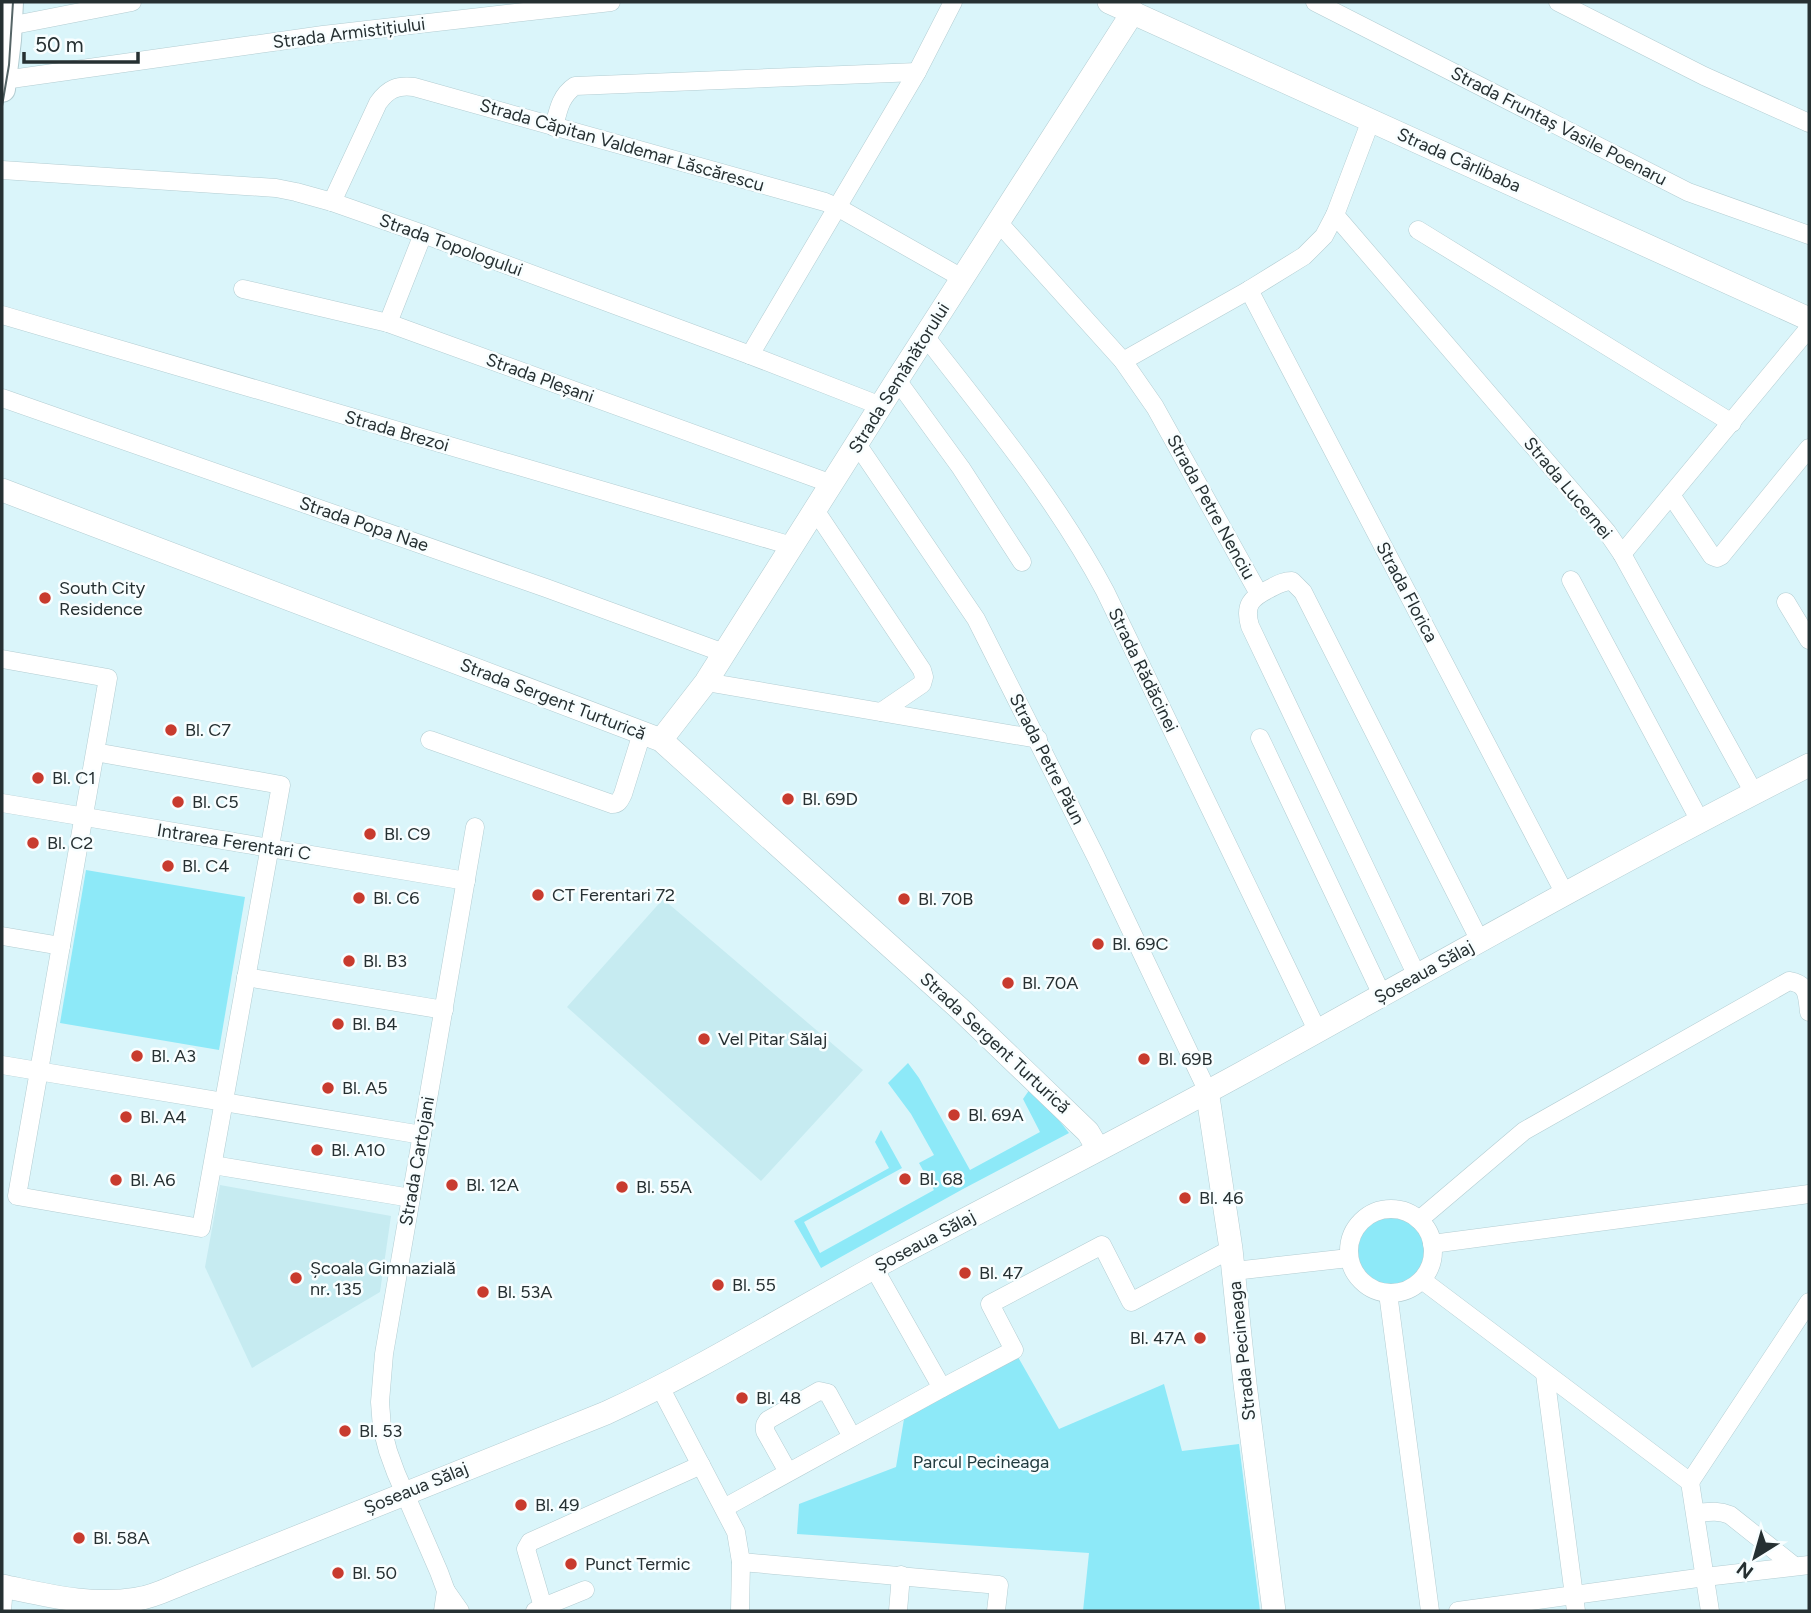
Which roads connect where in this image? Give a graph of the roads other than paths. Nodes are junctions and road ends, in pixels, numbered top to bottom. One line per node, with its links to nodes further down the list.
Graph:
1 (132, 2): 8 (street)
2 (611, 2): 10 (street, Strada Armistițiului)
3 (953, 2): 9 (street)
4 (1109, 2): 7 (street, Strada Cârlibaba)
5 (1315, 2): 21 (street, Strada Fruntaș Vasile Poenaru)
6 (1558, 2): 12 (street)
7 (1137, 7): 11 (street, Strada Cârlibaba); 18 (street, Strada Semănătorului)
8 (9, 14): 10 (main road)
9 (917, 72): 13 (street); 16 (street)
10 (3, 84)
11 (1371, 120): 17 (street); 26 (street, Strada Cârlibaba)
12 (1809, 123)
13 (554, 127): 15 (street, Strada Căpitan Valdemar Lăscărescu); 16 (street, Strada Căpitan Valdemar Lăscărescu)
14 (2, 170): 15 (street, Strada Topologului)
15 (332, 202): 20 (street, Strada Topologului)
16 (838, 207): 22 (street, Strada Căpitan Valdemar Lăscărescu); 30 (street)
17 (1335, 215): 24 (street); 43 (street, Strada Lucernei)
18 (999, 223): 22 (street, Strada Semănătorului); 31 (street, Strada Petre Nenciu)
19 (1418, 230): 35 (street)
20 (423, 234): 27 (street); 30 (street, Strada Topologului)
21 (1809, 235)
22 (962, 278): 29 (street, Strada Semănătorului)
23 (243, 289): 27 (street, Strada Pleșani)
24 (1249, 290): 31 (street); 66 (street, Strada Florica)
25 (2, 315): 42 (street, Strada Brezoi)
26 (1809, 319)
27 (388, 323): 38 (street, Strada Pleșani)
28 (1809, 328): 35 (street)
29 (925, 336): 32 (street, Strada Semănătorului); 75 (street, Strada Rădăcinei)
30 (750, 355): 34 (street, Strada Topologului)
31 (1123, 360): 46 (street, Strada Petre Nenciu)
32 (897, 380): 34 (street, Strada Semănătorului); 44 (street)
33 (2, 397): 49 (street, Strada Popa Nae)
34 (881, 406): 36 (street, Strada Semănătorului)
35 (1732, 423): 40 (street)
36 (856, 444): 38 (street, Strada Semănătorului); 55 (street, Strada Petre Păun)
37 (1809, 448): 40 (street)
38 (832, 484): 41 (street, Strada Semănătorului)
39 (2, 490): 53 (street, Strada Sergent Turturică)
40 (1671, 495): 43 (street)
41 (815, 510): 42 (street, Strada Semănătorului); 52 (street)
42 (792, 546): 49 (street, Strada Semănătorului)
43 (1622, 554): 59 (street, Strada Lucernei)
44 (1022, 562)
45 (1571, 580): 62 (street)
46 (1259, 594): 68 (street); 70 (street, Strada Petre Nenciu)
47 (1786, 601): 48 (street)
48 (1809, 640)
49 (724, 653): 51 (street, Strada Semănătorului)
50 (2, 659): 57 (street)
51 (705, 682): 52 (street); 53 (street, Strada Semănătorului)
52 (881, 712): 55 (street)
53 (652, 737): 56 (street); 81 (street, Strada Sergent Turturică)
54 (1260, 738): 72 (street)
55 (1038, 739): 78 (street, Strada Petre Păun)
56 (430, 740)
57 (95, 752): 61 (street); 64 (street)
58 (1809, 765): 59 (street, Șoseaua Sălaj)
59 (1754, 793): 62 (street, Șoseaua Sălaj)
60 (2, 803): 61 (street, Intrarea Ferentari C)
61 (83, 817): 64 (street, Intrarea Ferentari C); 69 (street)
62 (1700, 821): 66 (street, Șoseaua Sălaj)
63 (475, 827): 65 (street, Strada Cartojani)
64 (269, 848): 65 (street, Intrarea Ferentari C); 71 (street)
65 (466, 881): 73 (street, Strada Cartojani)
66 (1565, 894): 68 (street, Șoseaua Sălaj)
67 (2, 936): 69 (street)
68 (1480, 941): 70 (street, Șoseaua Sălaj)
69 (61, 946): 77 (street)
70 (1418, 976): 72 (street, Șoseaua Sălaj)
71 (246, 977): 73 (street); 79 (street)
72 (1382, 995): 75 (street, Șoseaua Sălaj)
73 (444, 1010): 80 (street, Strada Cartojani)
74 (1809, 1012): 85 (street)
75 (1317, 1030): 78 (street, Șoseaua Sălaj)
76 (2, 1065): 77 (street)
77 (39, 1071): 79 (street); 82 (street)
78 (1207, 1090): 81 (street, Șoseaua Sălaj); 88 (street, Strada Pecineaga)
79 (224, 1102): 80 (street); 82 (street)
80 (422, 1135): 84 (street, Strada Cartojani)
81 (1098, 1149): 89 (street, Șoseaua Sălaj)
82 (213, 1165): 84 (street)
83 (1809, 1194): 86 (street)
84 (411, 1198): 100 (street, Strada Cartojani)
85 (1419, 1220): 86 (street); 87 (street)
86 (1432, 1244): 90 (street)
87 (1349, 1258): 88 (street); 91 (street)
88 (1232, 1260): 95 (street); 119 (street, Strada Pecineaga)
89 (874, 1268): 94 (street, Șoseaua Sălaj); 95 (street)
90 (1422, 1280): 91 (street); 93 (street)
91 (1388, 1293): 120 (street)
92 (1809, 1302): 99 (street)
93 (1545, 1374): 99 (street); 110 (street)
94 (660, 1387): 97 (street); 100 (street, Șoseaua Sălaj)
95 (942, 1388): 96 (street)
96 (852, 1437): 98 (street); 98 (street)
97 (701, 1465): 101 (street); 112 (street)
98 (788, 1472): 101 (street)
99 (1690, 1482): 102 (street)
100 (405, 1493): 109 (street, Strada Cartojani); 111 (street, Șoseaua Sălaj)
101 (724, 1508): 103 (street)
102 (1696, 1513): 104 (street); 106 (street)
103 (741, 1562): 105 (street); 116 (street)
104 (1801, 1565): 106 (street)
105 (901, 1575): 117 (street); 118 (street)
106 (1705, 1577): 110 (street); 122 (street)
107 (3, 1586): 111 (street, Șoseaua Sălaj); 113 (street)
108 (585, 1590): 112 (street)
109 (446, 1591): 114 (street); 115 (street, Strada Cartojani)
110 (1575, 1603): 121 (street)
111 (137, 1605)
112 (539, 1609)
113 (2, 1611)
114 (443, 1611)
115 (460, 1611)
116 (740, 1611)
117 (898, 1611)
118 (996, 1611)
119 (1274, 1611)
120 (1430, 1611)
121 (1458, 1611)
122 (1710, 1611)

